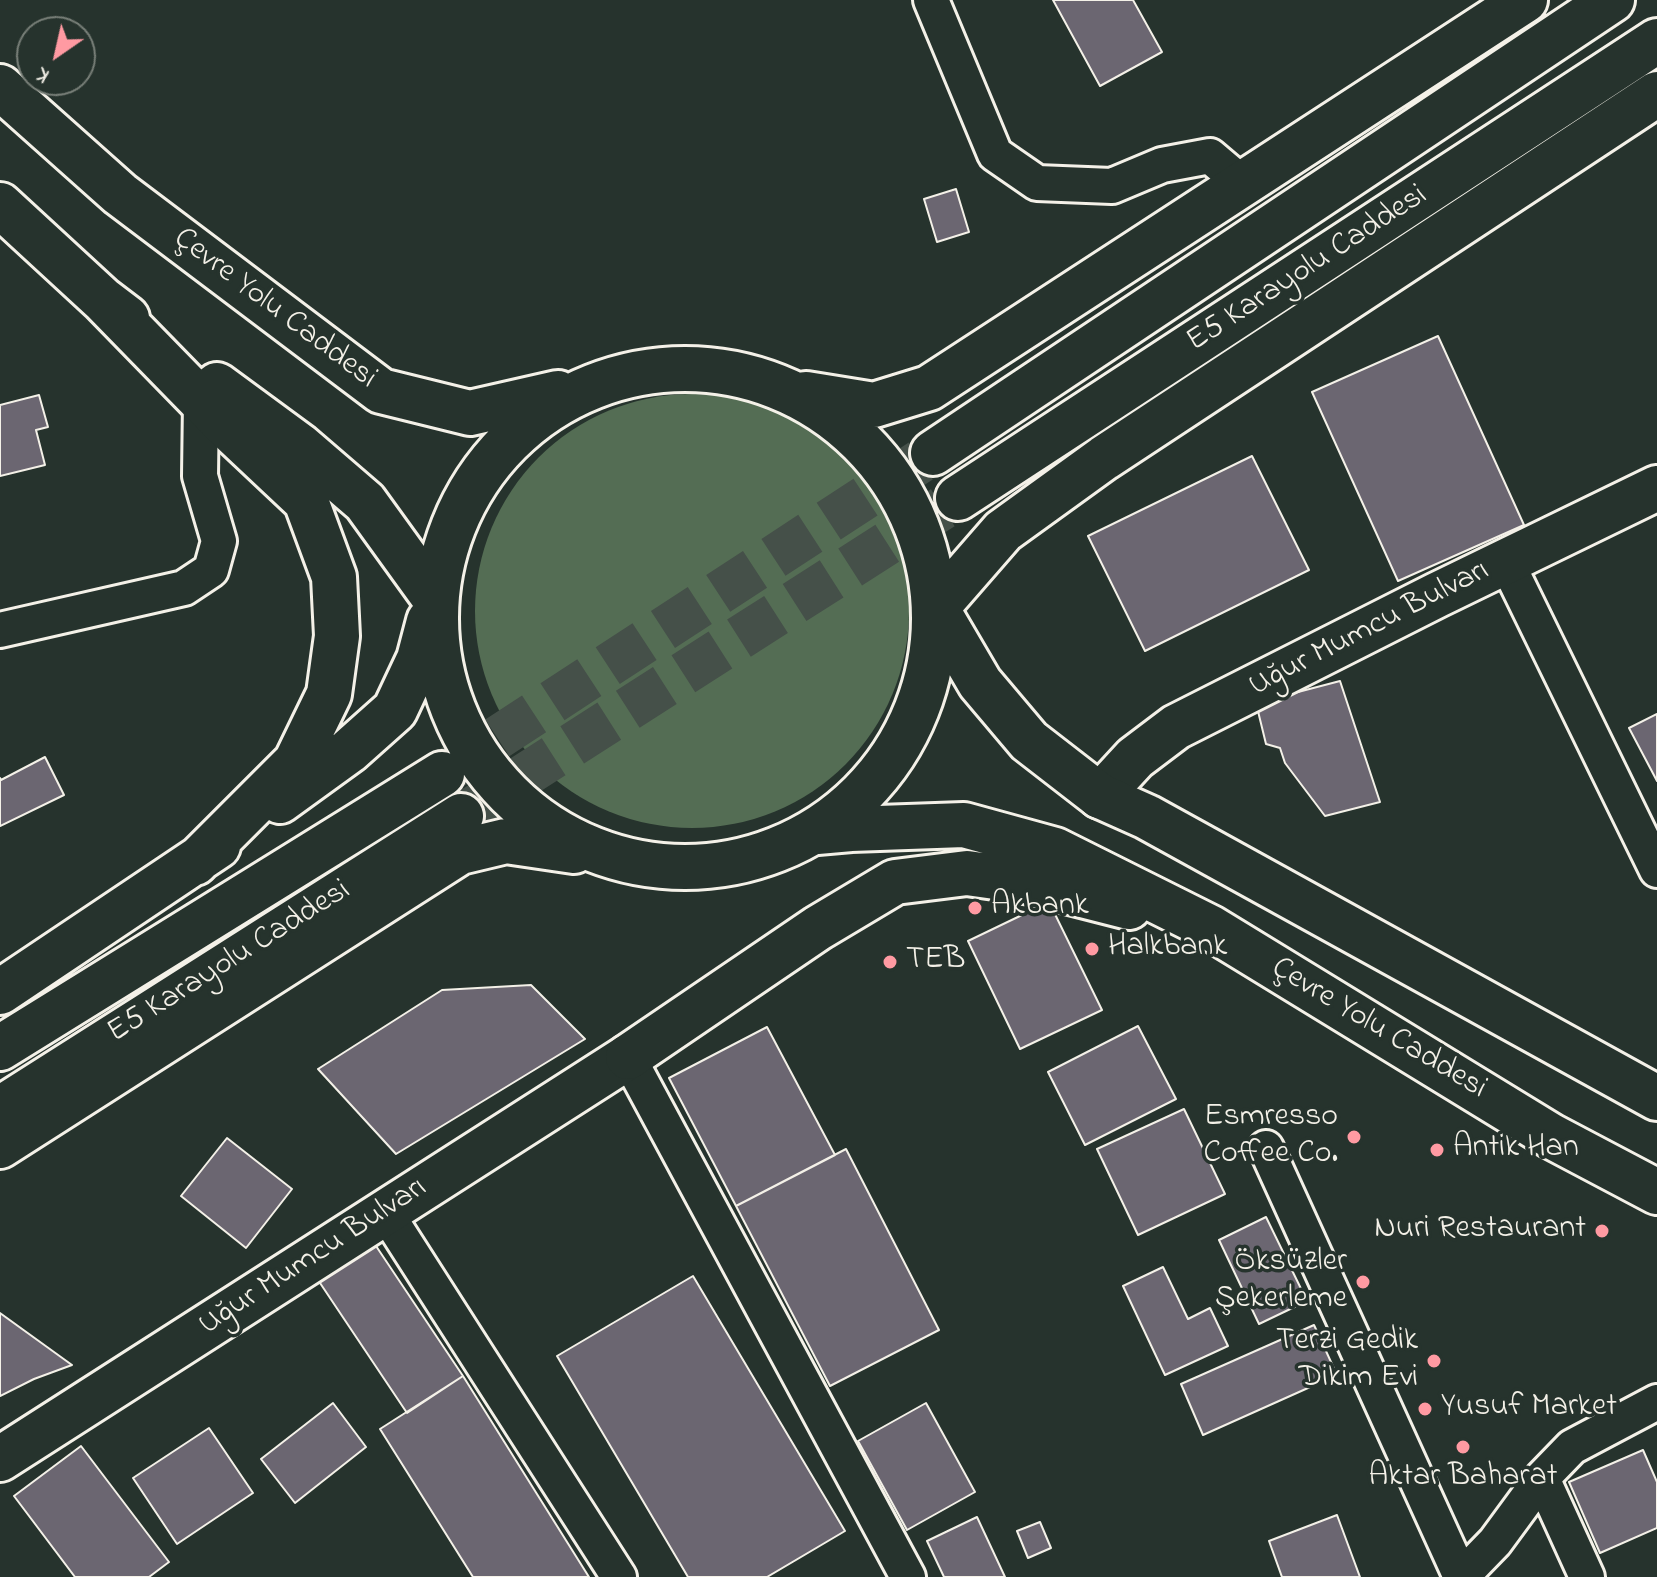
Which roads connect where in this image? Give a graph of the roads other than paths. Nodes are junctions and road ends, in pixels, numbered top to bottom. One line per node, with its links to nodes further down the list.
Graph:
1 (931, 0): 7 (street)
2 (1525, 0): 7 (main road)
3 (1612, 0): 13 (main road, E5 Karayolu Caddesi)
4 (1657, 41): 15 (main road, E5 Karayolu Caddesi)
5 (0, 87): 10 (main road, Çevre Yolu Caddesi)
6 (1657, 94): 18 (main road)
7 (1243, 184): 11 (main road)
8 (0, 205): 9 (main road)
9 (102, 299): 12 (main road); 17 (main road)
10 (595, 385): 11 (main road); 17 (main road)
11 (789, 391): 18 (main road)
12 (201, 401): 19 (street); 25 (main road)
13 (933, 453)
14 (1657, 488): 16 (main road, Uğur Mumcu Bulvarı)
15 (958, 498)
16 (1506, 561): 21 (main road, Uğur Mumcu Bulvarı); 26 (street)
17 (435, 599): 24 (main road); 25 (main road)
18 (936, 608): 21 (main road); 23 (main road)
19 (0, 630)
20 (442, 774): 29 (main road, E5 Karayolu Caddesi)
21 (1100, 796): 31 (main road)
22 (461, 816): 32 (main road, E5 Karayolu Caddesi)
23 (817, 832): 24 (main road); 27 (main road, Çevre Yolu Caddesi)
24 (608, 856): 33 (main road)
25 (195, 863): 28 (main road)
26 (1657, 870)
27 (1211, 928): 30 (main road, Uğur Mumcu Bulvarı); 35 (main road, Çevre Yolu Caddesi)
28 (0, 992)
29 (0, 1048)
30 (628, 1057): 36 (main road, Uğur Mumcu Bulvarı); 41 (street)
31 (1657, 1098)
32 (0, 1109)
33 (0, 1146)
34 (1266, 1148): 42 (street)
35 (1654, 1194)
36 (386, 1213): 38 (main road, Uğur Mumcu Bulvarı); 40 (street)
37 (1657, 1402): 39 (street)
38 (0, 1459)
39 (1542, 1478): 42 (street); 43 (street)
40 (619, 1577)
41 (908, 1577)
42 (1461, 1577)
43 (1587, 1577)

